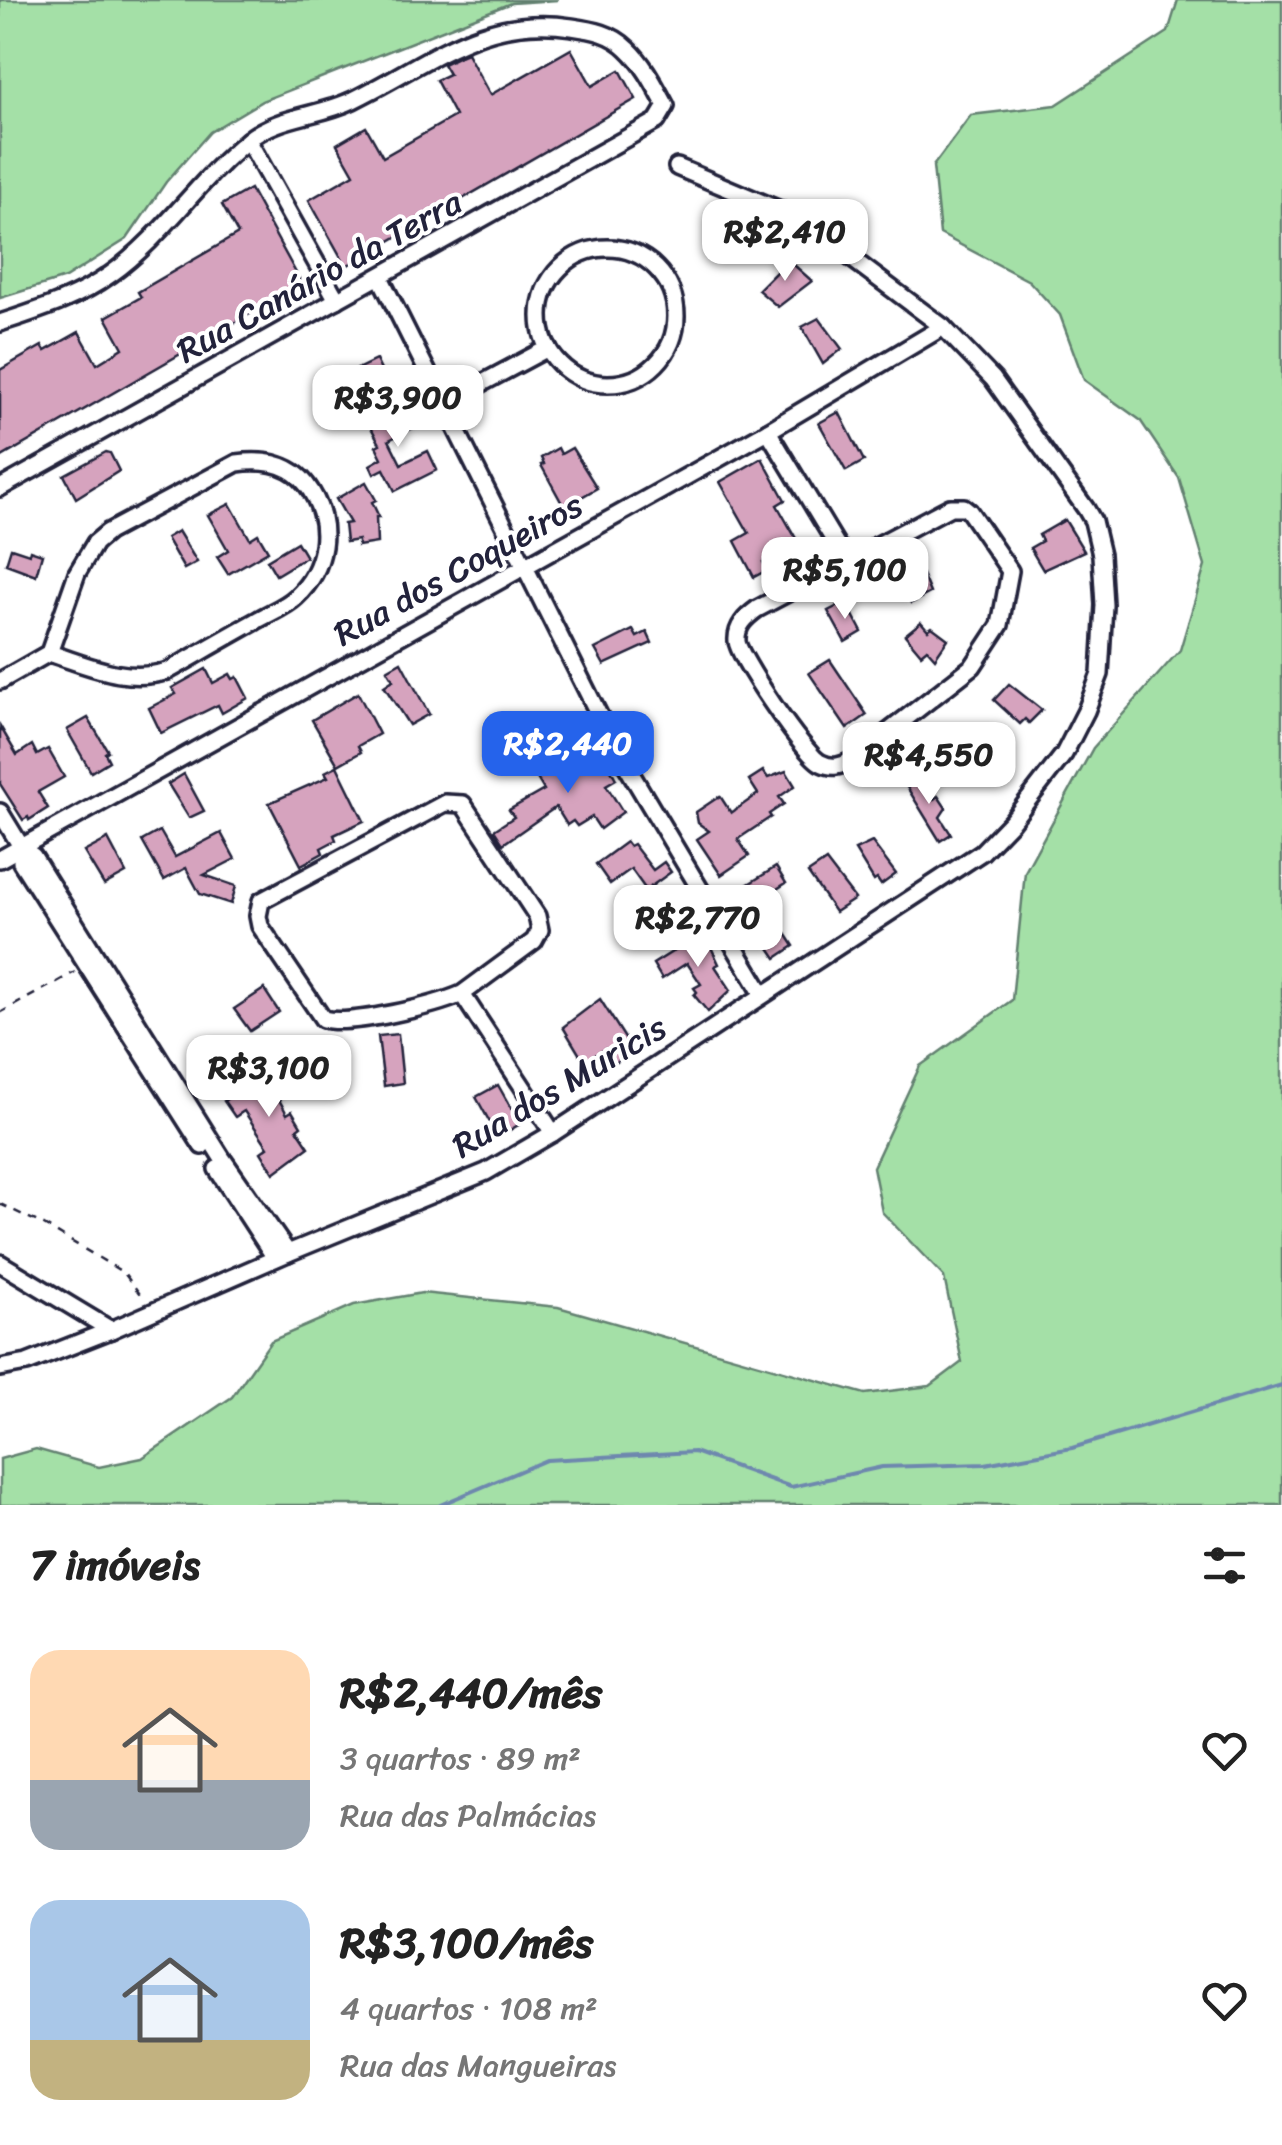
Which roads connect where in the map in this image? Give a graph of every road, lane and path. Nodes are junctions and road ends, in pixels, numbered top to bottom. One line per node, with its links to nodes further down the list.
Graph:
1 (248, 140): 3 (street, Rua Canário da Terra); 4 (street); 5 (street)
2 (677, 167): 6 (street, Rua dos Muricis)
3 (380, 277): 4 (street, Rua Canário da Terra); 8 (street)
4 (337, 300): 10 (street, Rua Canário da Terra)
5 (0, 323)
6 (943, 327): 9 (street, Rua dos Coqueiros); 19 (street, Rua dos Muricis)
7 (548, 348): 7 (street); 8 (street)
8 (443, 404): 12 (street)
9 (768, 431): 11 (street); 12 (street, Rua dos Coqueiros)
10 (0, 488)
11 (847, 562): 11 (street)
12 (526, 566): 16 (street, Rua dos Coqueiros); 19 (street)
13 (49, 654): 13 (street); 14 (street)
14 (0, 681)
15 (0, 812): 16 (street)
16 (22, 848): 17 (street, Rua dos Coqueiros); 18 (street)
17 (0, 859)
18 (91, 962): 21 (path); 24 (street)
19 (762, 993): 22 (street, Rua dos Muricis)
20 (462, 994): 20 (street); 22 (street)
21 (0, 1013)
22 (553, 1132): 24 (street, Rua dos Muricis)
23 (0, 1204): 26 (path)
24 (282, 1255): 26 (street, Rua dos Muricis)
25 (0, 1264): 27 (street)
26 (154, 1312): 27 (street, Rua dos Muricis)
27 (112, 1330): 28 (street, Rua dos Muricis)
28 (0, 1368)

